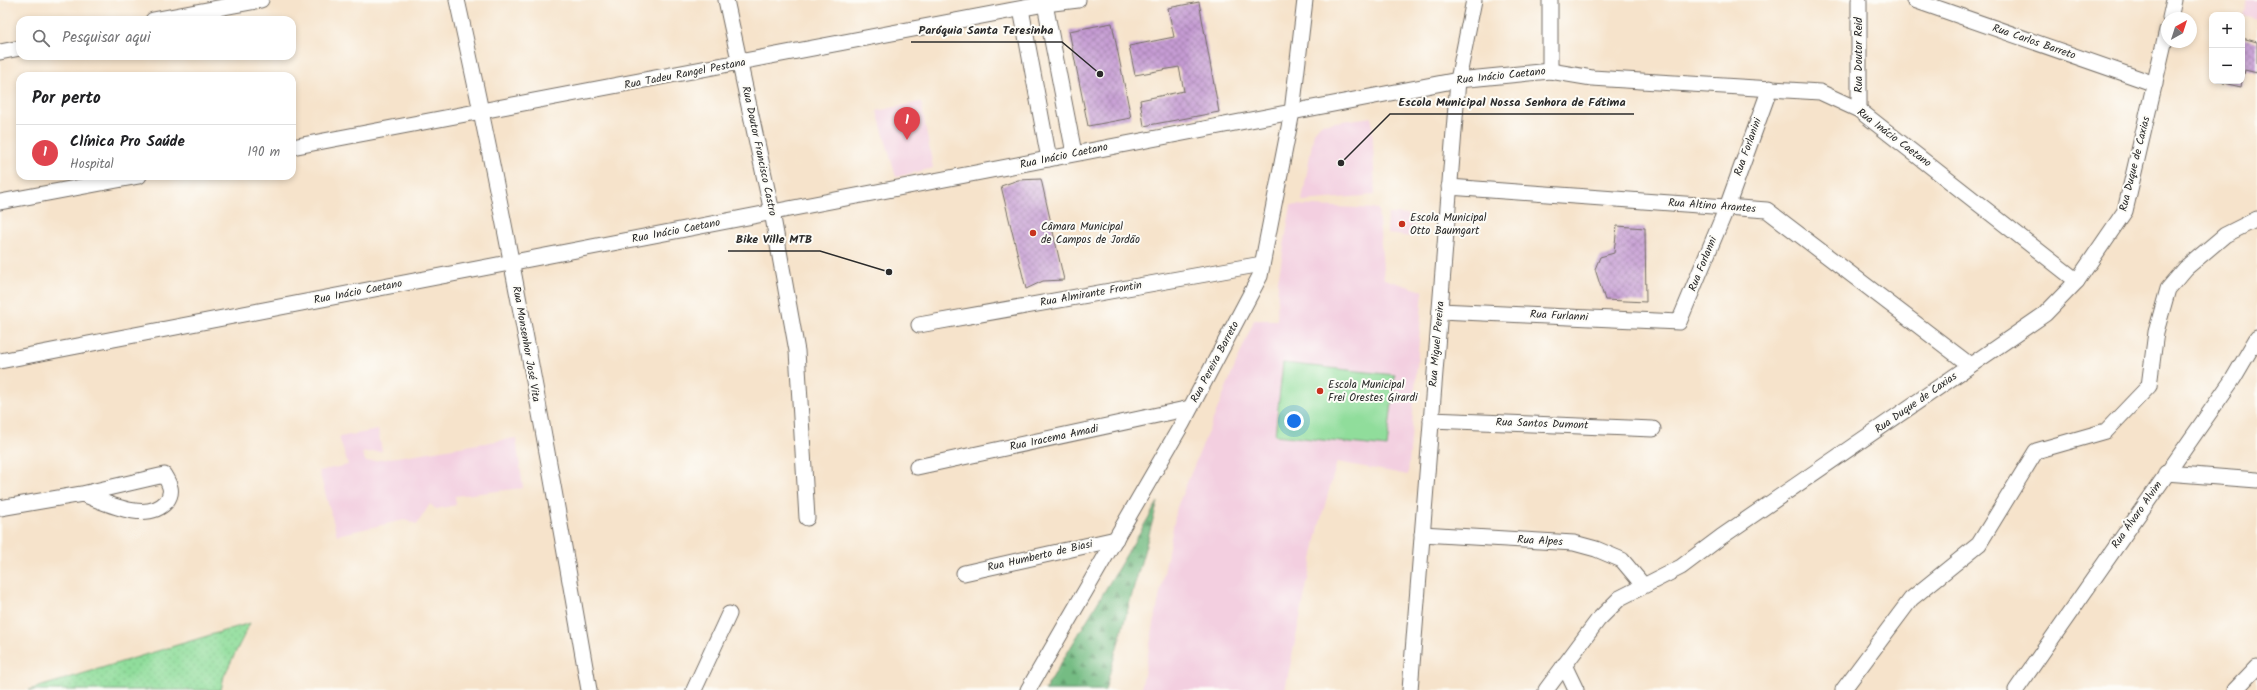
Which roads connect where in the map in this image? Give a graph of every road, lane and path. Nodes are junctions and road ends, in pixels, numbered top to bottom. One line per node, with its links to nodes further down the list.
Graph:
1 (261, 0): 14 (street)
2 (457, 0): 24 (street, Rua Monsenhor José Vita)
3 (726, 0): 18 (street, Rua Doutor Francisco Castro)
4 (1078, 0): 11 (street, Rua Tadeu Rangel Pestana)
5 (1305, 0): 25 (street, Rua Pereira Barreto)
6 (1474, 0): 20 (street, Rua Miguel Pereira)
7 (1550, 0): 19 (street)
8 (1859, 0): 23 (street, Rua Doutor Reid)
9 (1914, 0): 21 (street, Rua Carlos Barreto)
10 (2174, 0): 13 (street)
11 (1054, 3): 12 (street, Rua Tadeu Rangel Pestana); 27 (street)
12 (1021, 9): 18 (street, Rua Tadeu Rangel Pestana); 28 (street)
13 (2171, 12)
14 (175, 16)
15 (2163, 48): 21 (street, Rua Duque de Caxias)
16 (16, 49): 17 (street)
17 (0, 52)
18 (741, 63): 24 (street, Rua Tadeu Rangel Pestana); 33 (street, Rua Doutor Francisco Castro)
19 (1550, 71): 20 (street, Rua Inácio Caetano); 22 (street, Rua Inácio Caetano)
20 (1458, 80): 25 (street, Rua Inácio Caetano); 30 (street, Rua Miguel Pereira)
21 (2155, 84): 37 (street, Rua Duque de Caxias)
22 (1770, 88): 23 (street, Rua Inácio Caetano); 32 (street, Rua Forlanini)
23 (1859, 110): 37 (street, Rua Inácio Caetano)
24 (482, 112): 26 (street, Rua Tadeu Rangel Pestana); 35 (street, Rua Monsenhor José Vita)
25 (1292, 112): 27 (street, Rua Inácio Caetano); 36 (street, Rua Pereira Barreto)
26 (296, 146)
27 (1074, 153): 28 (street, Rua Inácio Caetano)
28 (1049, 159): 33 (street, Rua Inácio Caetano)
29 (118, 180): 31 (street)
30 (1449, 187): 32 (street, Rua Altino Arantes); 38 (street, Rua Miguel Pereira)
31 (0, 202)
32 (1727, 207): 39 (street, Rua Forlanni); 43 (street, Rua Altino Arantes)
33 (772, 212): 35 (street, Rua Inácio Caetano); 52 (street, Rua Doutor Francisco Castro)
34 (2257, 219): 67 (street)
35 (512, 263): 42 (street, Rua Inácio Caetano); 62 (street, Rua Monsenhor José Vita)
36 (1262, 264): 40 (street, Rua Almirante Frontin); 44 (street, Rua Pereira Barreto)
37 (2077, 281): 43 (street, Rua Duque de Caxias)
38 (1440, 311): 39 (street, Rua Furlanni); 45 (street, Rua Miguel Pereira)
39 (1679, 322)
40 (919, 325)
41 (2257, 338): 48 (street, Rua Álvaro Alvim)
42 (0, 361)
43 (1970, 365): 56 (street, Rua Duque de Caxias)
44 (1190, 408): 47 (street, Rua Iracema Amadi); 54 (street, Rua Pereira Barreto)
45 (1431, 420): 46 (street, Rua Santos Dumont); 53 (street, Rua Miguel Pereira)
46 (1653, 429)
47 (917, 467)
48 (2166, 473): 49 (street); 68 (street, Rua Álvaro Alvim)
49 (2257, 480)
50 (82, 494): 50 (street); 51 (street)
51 (0, 508)
52 (807, 518)
53 (1422, 534): 56 (street, Rua Alpes); 64 (street, Rua Miguel Pereira)
54 (1116, 539): 55 (street, Rua Humberto de Biasi); 60 (street, Rua Pereira Barreto)
55 (964, 573)
56 (1643, 585): 58 (street, Rua Duque de Caxias)
57 (729, 614): 63 (street)
58 (1564, 665): 65 (street, Rua Duque de Caxias); 66 (street)
59 (2257, 667): 61 (street)
60 (1027, 689)
61 (2238, 689)
62 (589, 690)
63 (694, 690)
64 (1410, 690)
65 (1546, 690)
66 (1576, 690)
67 (1843, 690)
68 (2016, 690)

